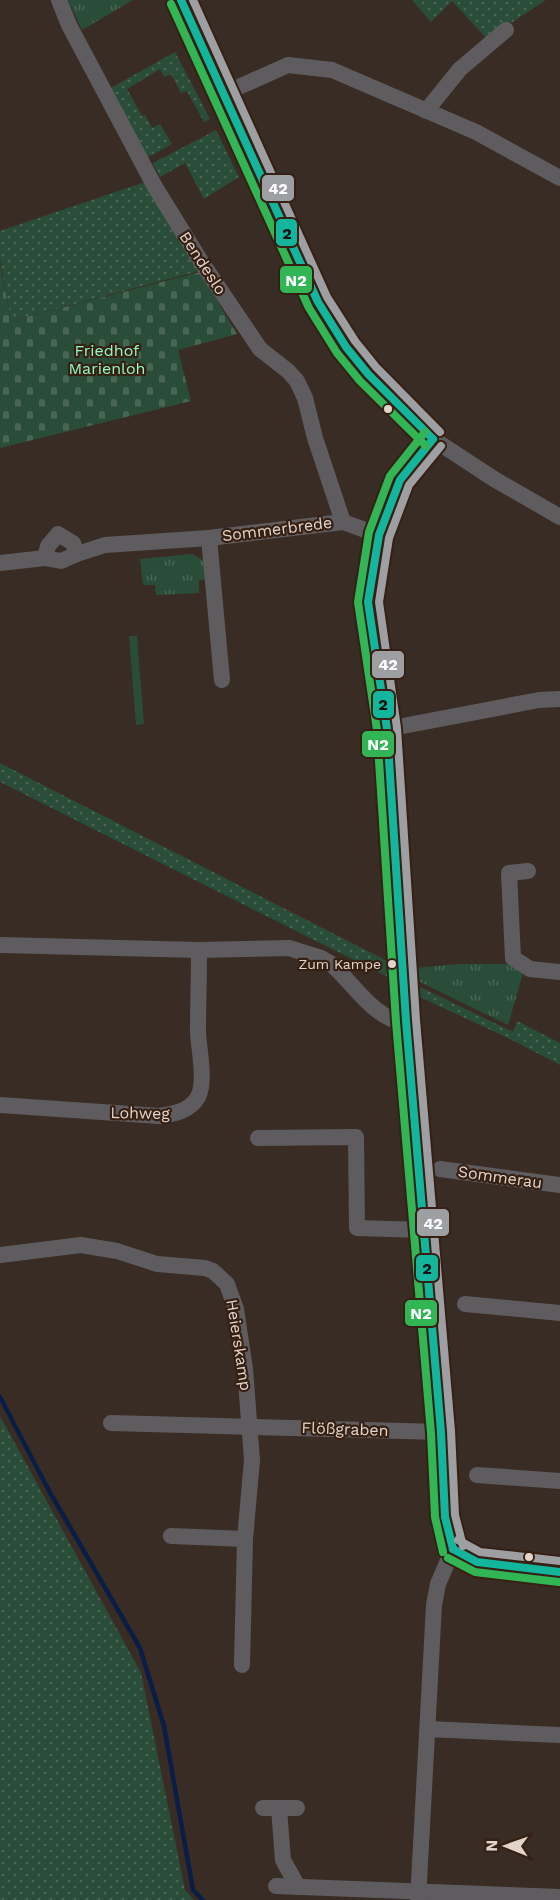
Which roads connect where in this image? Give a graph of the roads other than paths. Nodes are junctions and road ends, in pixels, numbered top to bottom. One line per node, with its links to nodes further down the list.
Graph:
1 (59, 0): 9 (street, Bendeslo)
2 (181, 0): 4 (street)
3 (506, 30): 5 (street)
4 (224, 94): 5 (street); 7 (street)
5 (426, 111): 6 (street)
6 (560, 178)
7 (433, 439): 8 (street); 10 (street)
8 (559, 513)
9 (343, 522): 10 (street, Sommerbrede); 11 (street, Sommerbrede)
10 (379, 535): 17 (street)
11 (209, 538): 12 (street, Sommerbrede); 15 (street, Sommerbrede)
12 (77, 554): 13 (street, Sommerbrede); 13 (street)
13 (45, 558): 14 (street, Sommerbrede)
14 (0, 563)
15 (222, 680)
16 (560, 699): 17 (street)
17 (387, 729): 22 (street)
18 (528, 872): 21 (street)
19 (0, 945): 20 (street)
20 (199, 950): 22 (street); 23 (street, Lohweg)
21 (560, 972)
22 (406, 1023): 27 (street)
23 (0, 1105)
24 (258, 1138): 27 (street)
25 (440, 1169): 26 (street, Sommerau)
26 (560, 1185)
27 (424, 1230): 33 (street)
28 (0, 1255): 32 (street, Heierskamp)
29 (465, 1304): 30 (street)
30 (560, 1313)
31 (111, 1423): 32 (street, Flößgraben)
32 (250, 1427): 33 (street, Flößgraben); 37 (street)
33 (441, 1432): 38 (street)
34 (477, 1475): 35 (street)
35 (560, 1481)
36 (171, 1536): 37 (street)
37 (245, 1539): 40 (street)
38 (453, 1549): 39 (street); 41 (street)
39 (560, 1572)
40 (242, 1665)
41 (428, 1729): 42 (street); 46 (street)
42 (560, 1735)
43 (297, 1808): 45 (street)
44 (276, 1886): 45 (street)
45 (298, 1887): 46 (street)
46 (418, 1895): 48 (street)
47 (560, 1897): 48 (street)
48 (526, 1898)

